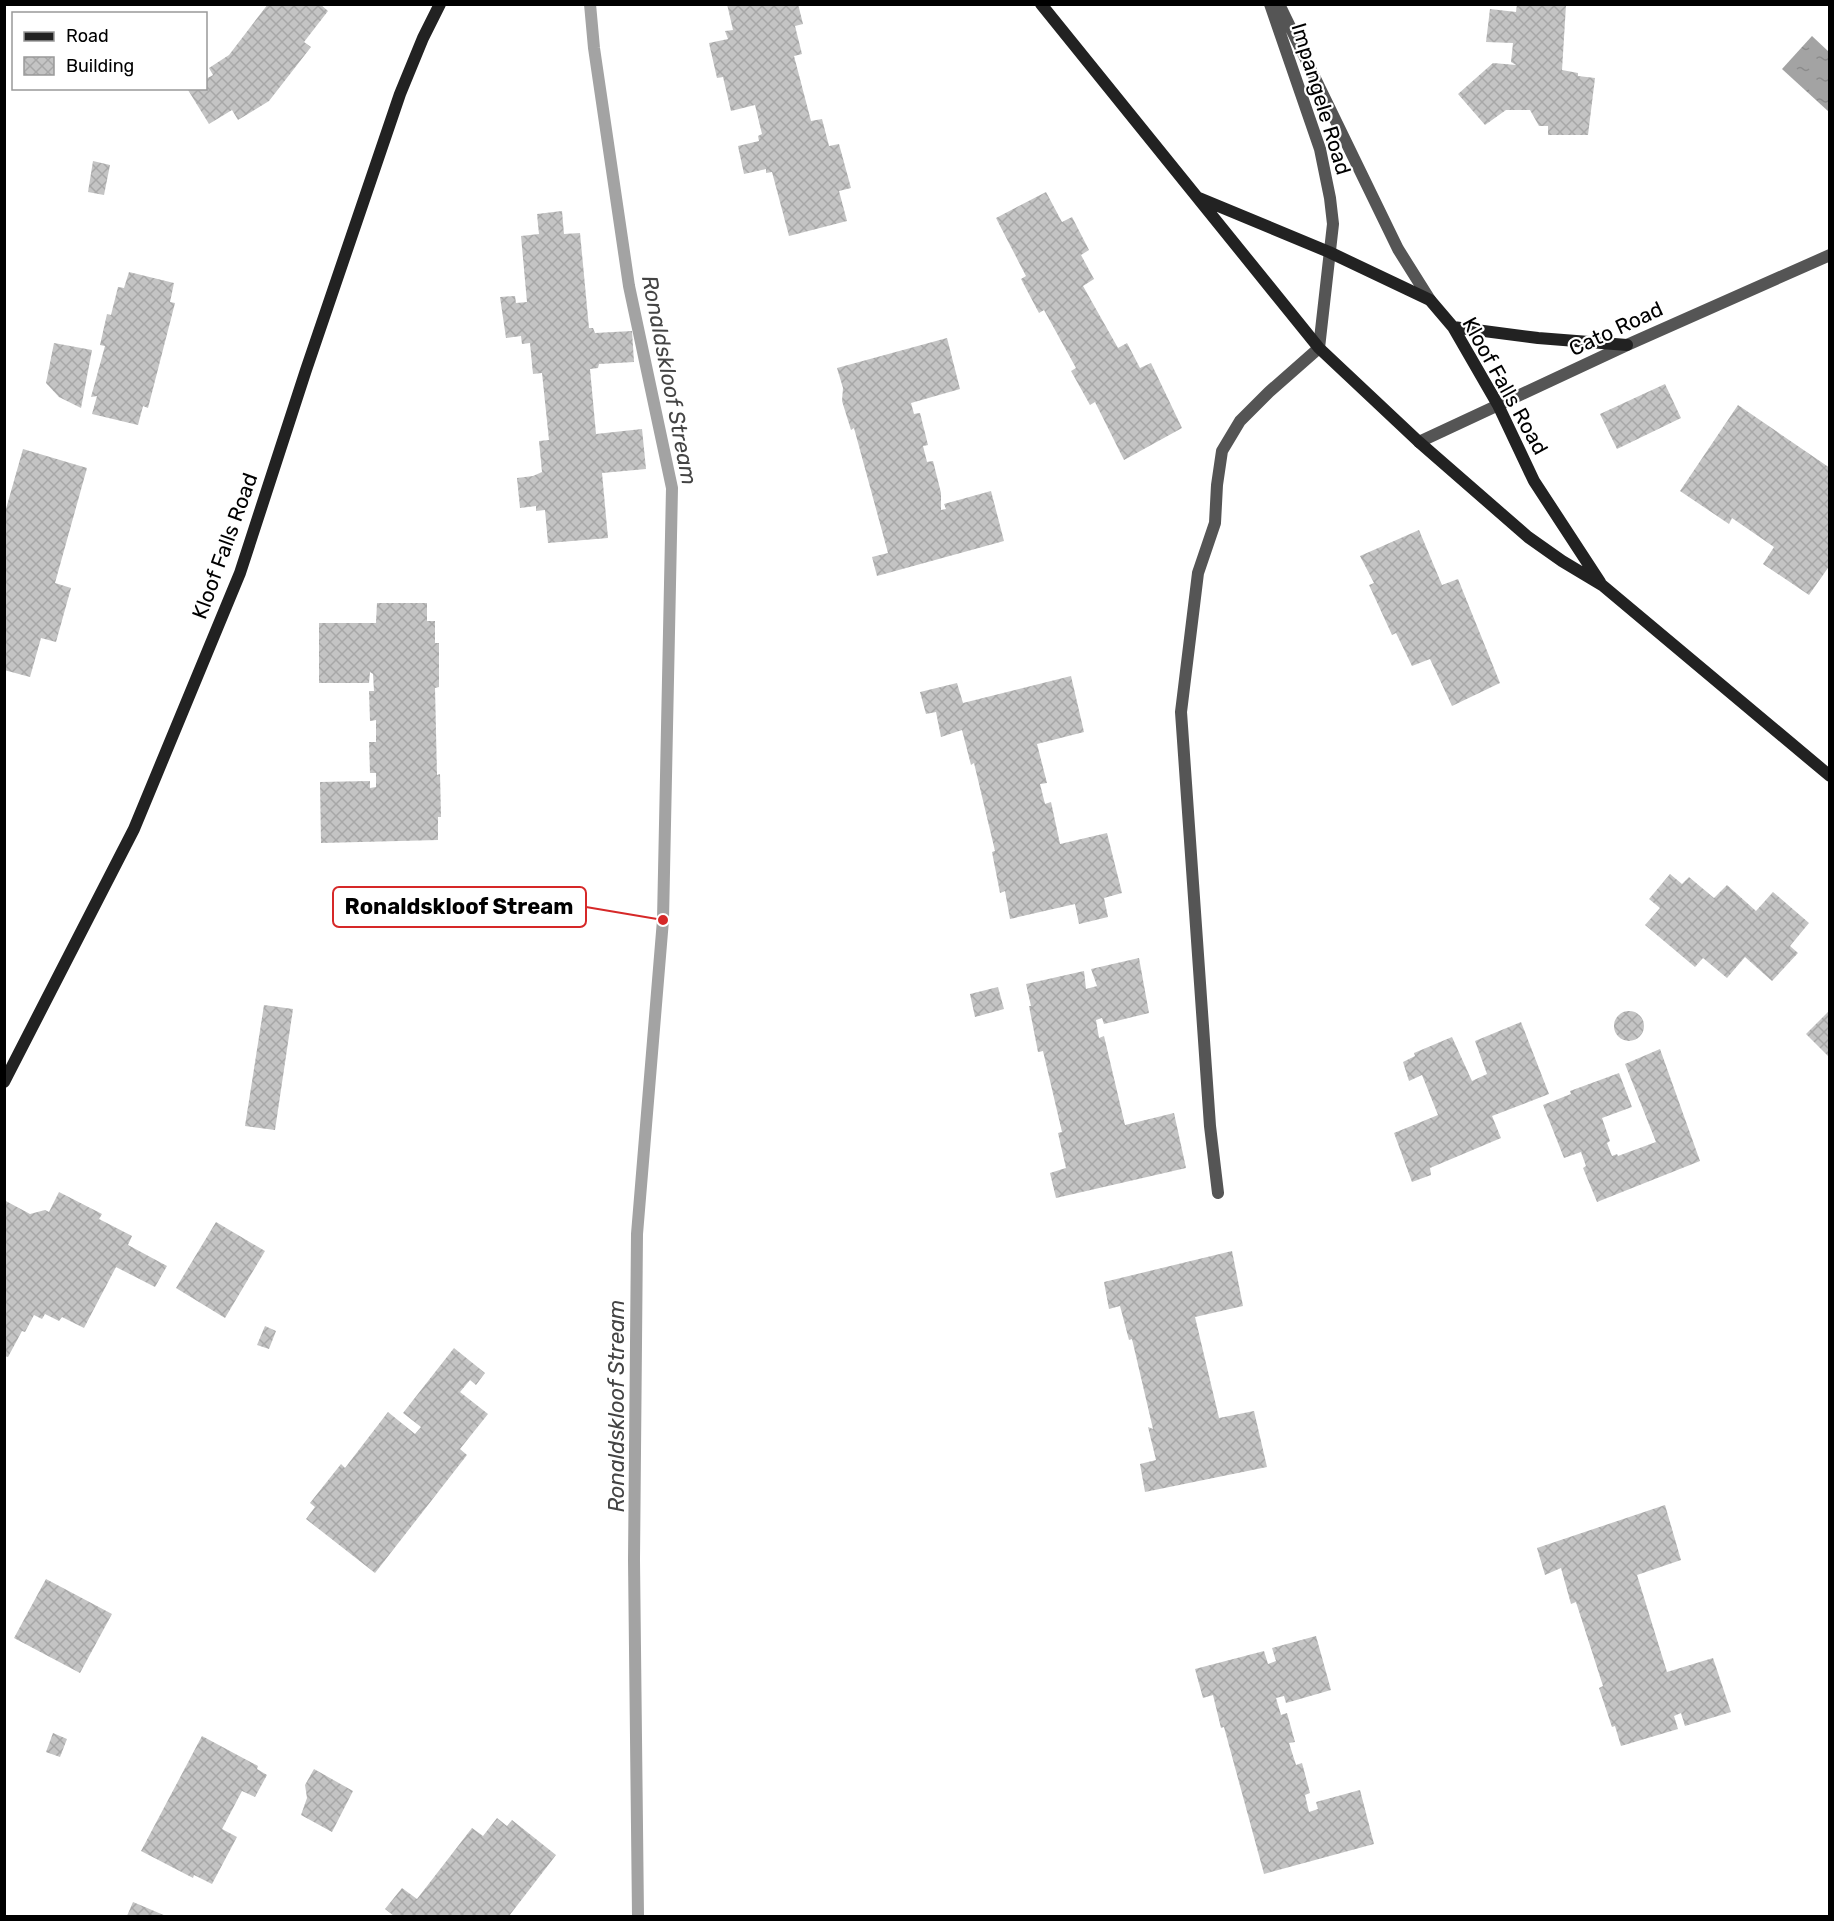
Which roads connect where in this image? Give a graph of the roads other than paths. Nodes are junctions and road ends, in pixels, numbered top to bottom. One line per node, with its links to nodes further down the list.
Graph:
1 (440, 4): 16 (main road, Kloof Falls Road)
2 (1041, 4): 5 (main road, Kloof Falls Road)
3 (1270, 4): 6 (street, Impangele Road)
4 (1279, 4): 8 (street, Impangele Road)
5 (1198, 198): 6 (main road, Kloof Falls Road); 11 (main road, Kloof Falls Road)
6 (1329, 252): 8 (main road, Kloof Falls Road); 11 (street, Impangele Road)
7 (1830, 255): 10 (street, Cato Road)
8 (1430, 300): 9 (main road, Kloof Falls Road)
9 (1453, 327): 10 (main road); 12 (main road, Kloof Falls Road)
10 (1628, 345): 12 (street, Cato Road)
11 (1318, 348): 13 (main road, Kloof Falls Road); 17 (street)
12 (1498, 405): 13 (street, Cato Road); 14 (main road, Kloof Falls Road)
13 (1419, 442): 14 (main road, Kloof Falls Road)
14 (1602, 585): 15 (main road, Kloof Falls Road)
15 (1830, 776)
16 (4, 1082)
17 (1218, 1193)

